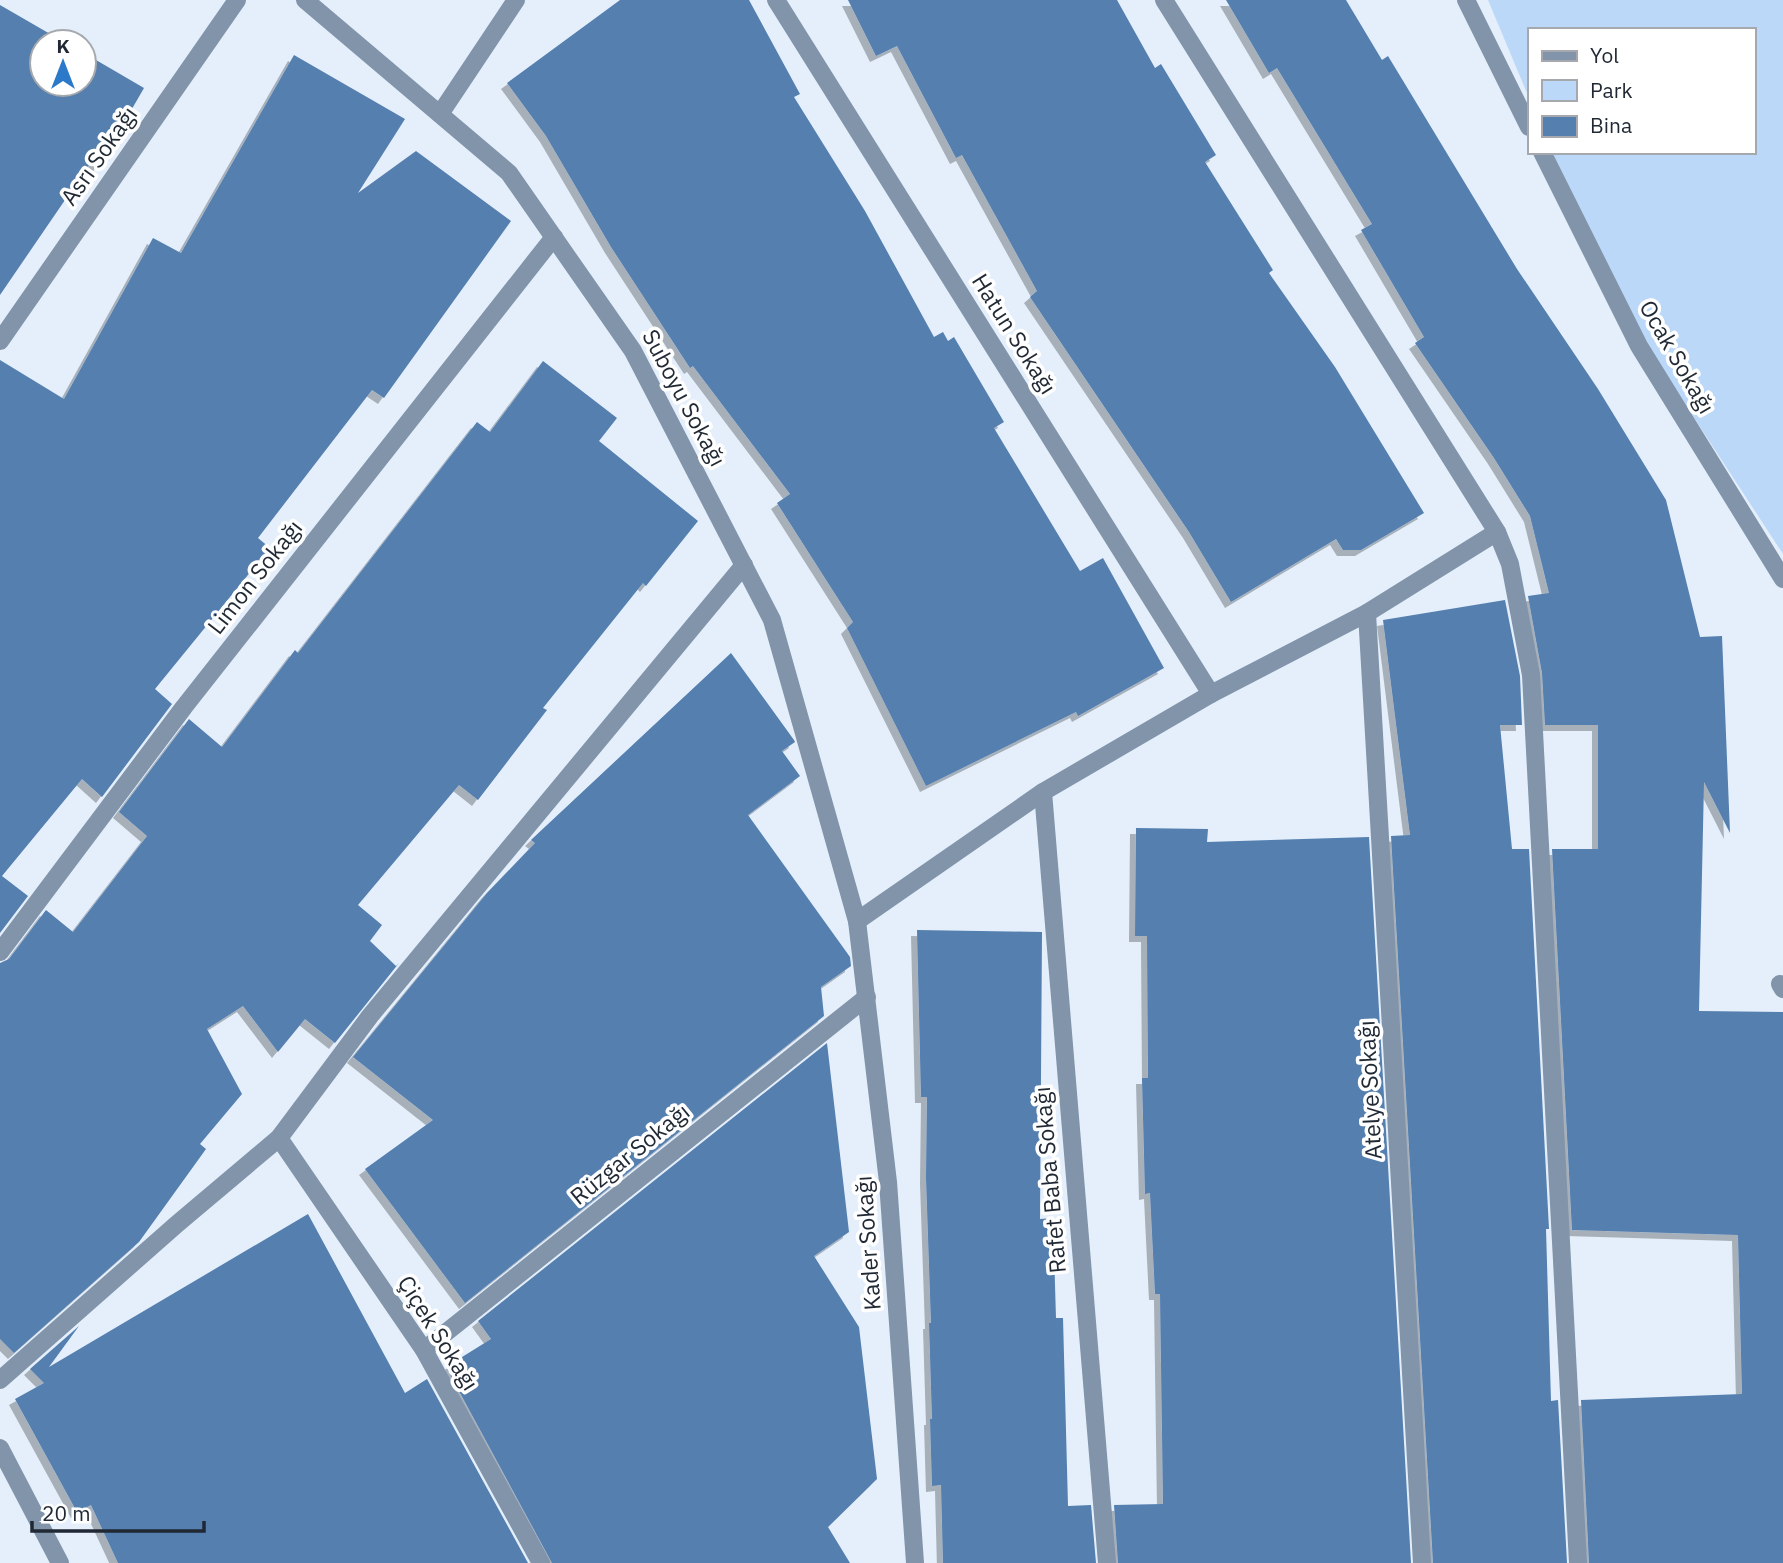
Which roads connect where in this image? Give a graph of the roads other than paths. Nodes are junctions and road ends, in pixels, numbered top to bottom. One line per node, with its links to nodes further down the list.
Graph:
1 (237, 0): 11 (street, Asrı Sokağı)
2 (305, 0): 7 (street, Suboyu Sokağı)
3 (516, 0): 7 (street)
4 (776, 0): 16 (street, Hatun Sokağı)
5 (1164, 0): 12 (street)
6 (1466, 0): 8 (street)
7 (440, 114): 10 (street, Suboyu Sokağı)
8 (1528, 125)
9 (1543, 154): 14 (street, Ocak Sokağı)
10 (554, 237): 13 (street, Suboyu Sokağı); 19 (street, Limon Sokağı)
11 (0, 341)
12 (1497, 533): 15 (street); 30 (street)
13 (744, 565): 18 (street, Suboyu Sokağı); 21 (street)
14 (1783, 579)
15 (1367, 613): 16 (street); 29 (street, Atelye Sokağı)
16 (1211, 694): 17 (street)
17 (1042, 792): 18 (street); 28 (street, Rafet Baba Sokağı)
18 (857, 920): 20 (street, Kader Sokağı)
19 (0, 953)
20 (867, 997): 22 (street, Rüzgar Sokağı); 27 (street, Kader Sokağı)
21 (279, 1138): 22 (street, Çiçek Sokağı); 23 (street)
22 (424, 1350): 26 (street, Çiçek Sokağı)
23 (0, 1380)
24 (0, 1448): 25 (street)
25 (60, 1563)
26 (541, 1563)
27 (915, 1563)
28 (1107, 1563)
29 (1422, 1563)
30 (1578, 1563)

